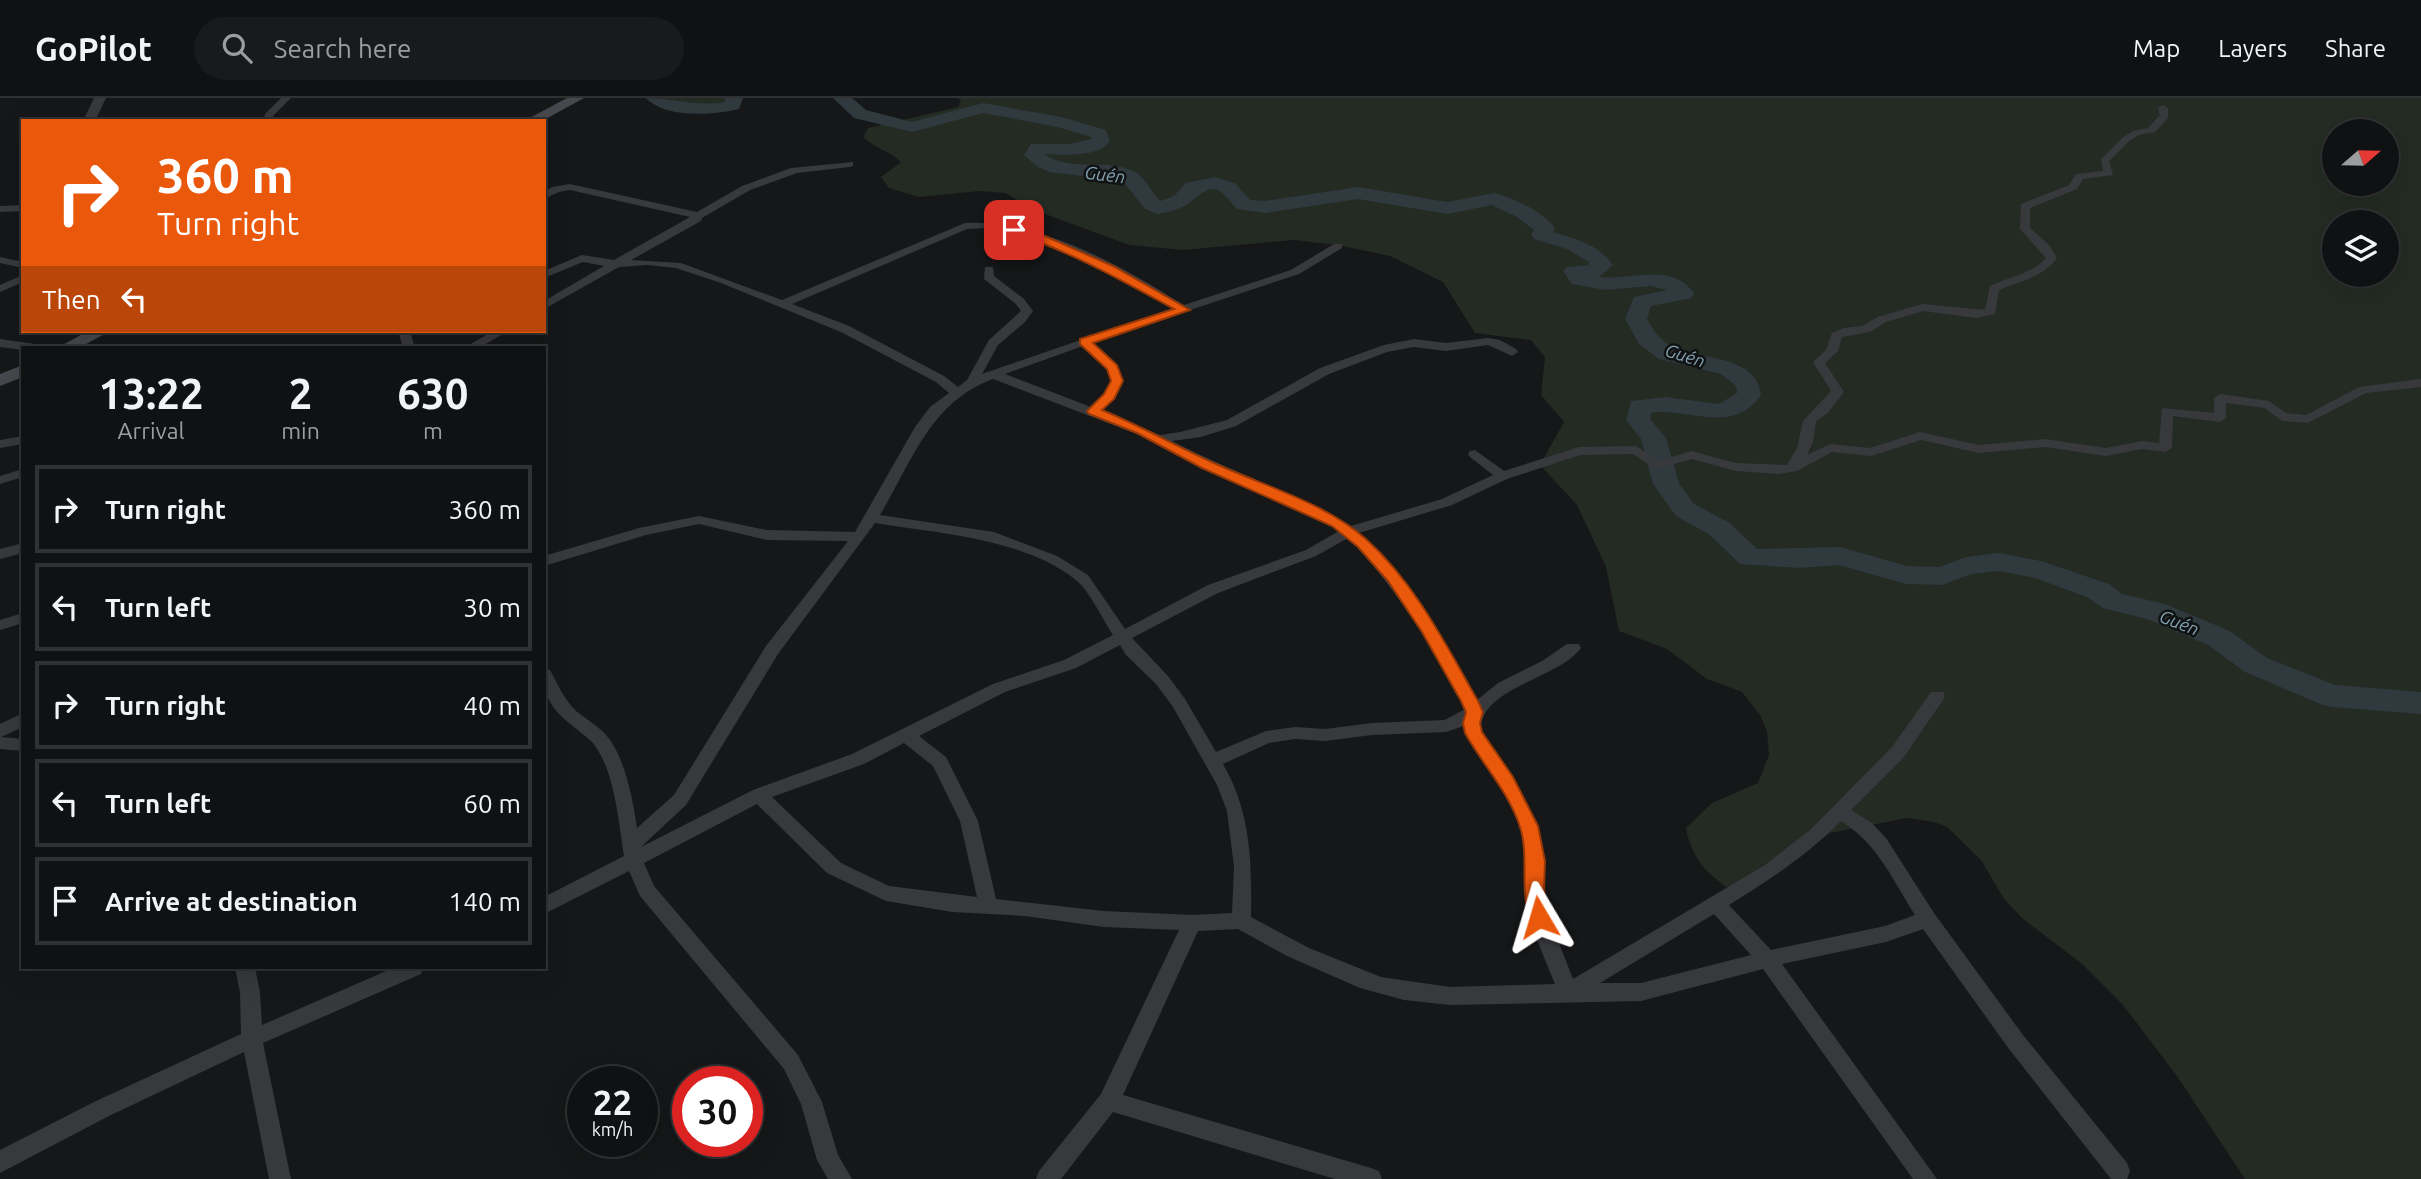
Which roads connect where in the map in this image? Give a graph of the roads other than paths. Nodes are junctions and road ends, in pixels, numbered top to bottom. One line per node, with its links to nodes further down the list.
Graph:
1 (100, 98): 5 (street)
2 (286, 98): 6 (street)
3 (577, 98): 7 (main road)
4 (2163, 108): 43 (street)
5 (90, 119)
6 (269, 119)
7 (535, 119)
8 (850, 164): 12 (street)
9 (546, 195): 12 (street)
10 (21, 208): 11 (street)
11 (0, 209)
12 (697, 219): 15 (street)
13 (1338, 246): 23 (street)
14 (0, 260): 16 (street)
15 (620, 263): 18 (street); 21 (street); 22 (street)
16 (21, 265)
17 (989, 269): 35 (street)
18 (546, 274)
19 (21, 279): 20 (street)
20 (0, 289)
21 (782, 304): 23 (street); 37 (street)
22 (546, 305)
23 (1184, 310): 26 (street)
24 (98, 333): 29 (main road)
25 (495, 333): 30 (street)
26 (1085, 341): 33 (street); 38 (street)
27 (0, 343): 28 (street)
28 (21, 346)
29 (70, 346)
30 (473, 346)
31 (1512, 352): 39 (street)
32 (21, 371): 34 (main road)
33 (992, 374): 35 (street); 38 (street)
34 (0, 381)
35 (972, 382): 37 (street)
36 (2421, 383): 43 (street)
37 (956, 391): 47 (street)
38 (1094, 411): 39 (street)
39 (1159, 439): 48 (street)
40 (21, 440): 41 (street)
41 (0, 444)
42 (1475, 454): 45 (street)
43 (1792, 468): 45 (street)
44 (21, 474): 46 (street)
45 (1502, 476): 48 (street)
46 (0, 480)
47 (871, 518): 49 (street); 55 (street)
48 (1349, 531): 55 (street); 59 (street)
49 (859, 537): 52 (street); 68 (street)
50 (21, 549): 51 (street)
51 (0, 554)
52 (546, 560)
53 (21, 619): 54 (street)
54 (0, 625)
55 (1124, 636): 62 (street); 65 (street)
56 (1573, 648): 59 (street)
57 (546, 678): 68 (street)
58 (1937, 696): 67 (street)
59 (1475, 712): 65 (street); 78 (street)
60 (21, 720): 61 (street)
61 (0, 731)
62 (907, 736): 66 (street); 71 (street)
63 (0, 743): 64 (street)
64 (21, 745)
65 (1213, 761): 73 (street)
66 (759, 795): 68 (street); 71 (street)
67 (1838, 811): 69 (street); 72 (street)
68 (632, 853): 70 (street); 84 (street)
69 (1716, 903): 75 (street); 78 (street)
70 (546, 905)
71 (988, 906): 74 (street)
72 (1927, 919): 75 (street); 82 (street)
73 (1241, 920): 74 (street); 78 (street)
74 (1192, 923): 80 (street)
75 (1767, 959): 78 (street); 87 (street)
76 (246, 969): 79 (street)
77 (412, 969): 79 (street)
78 (1568, 992)
79 (252, 1038): 81 (street); 83 (street)
80 (1109, 1101): 85 (street); 86 (street)
81 (0, 1162)
82 (2119, 1171)
83 (281, 1179)
84 (841, 1179)
85 (1047, 1179)
86 (1371, 1179)
87 (1926, 1179)

